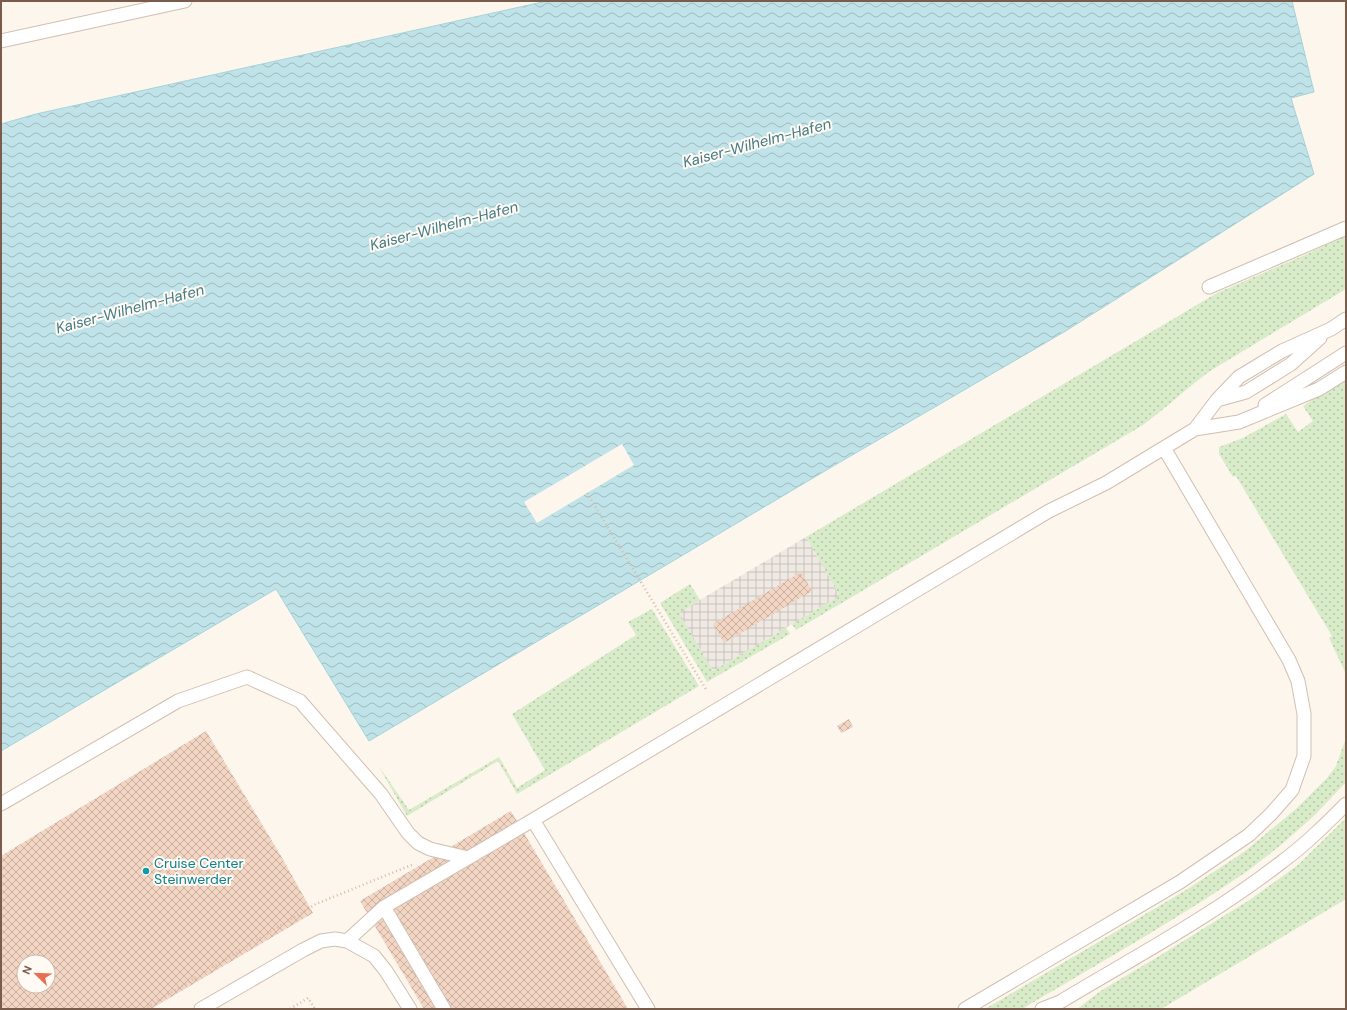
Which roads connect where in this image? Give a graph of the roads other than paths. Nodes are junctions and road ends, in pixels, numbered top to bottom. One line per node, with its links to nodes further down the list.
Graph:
1 (185, 1): 2 (lane)
2 (1, 41)
3 (1346, 228): 4 (lane)
4 (1209, 287)
5 (1346, 319): 9 (lane)
6 (1346, 353): 8 (lane)
7 (1346, 372): 8 (lane)
8 (1239, 422): 9 (lane)
9 (1195, 429): 10 (lane)
10 (1164, 448): 13 (lane); 22 (lane)
11 (1, 804): 14 (lane)
12 (1346, 804): 17 (lane)
13 (533, 820): 14 (lane); 21 (lane)
14 (468, 858): 15 (lane)
15 (384, 907): 16 (lane); 20 (lane)
16 (347, 941): 18 (lane); 19 (lane)
17 (1058, 1006): 23 (lane)
18 (201, 1009)
19 (410, 1009)
20 (444, 1009)
21 (648, 1009)
22 (966, 1009)
23 (1042, 1009)

